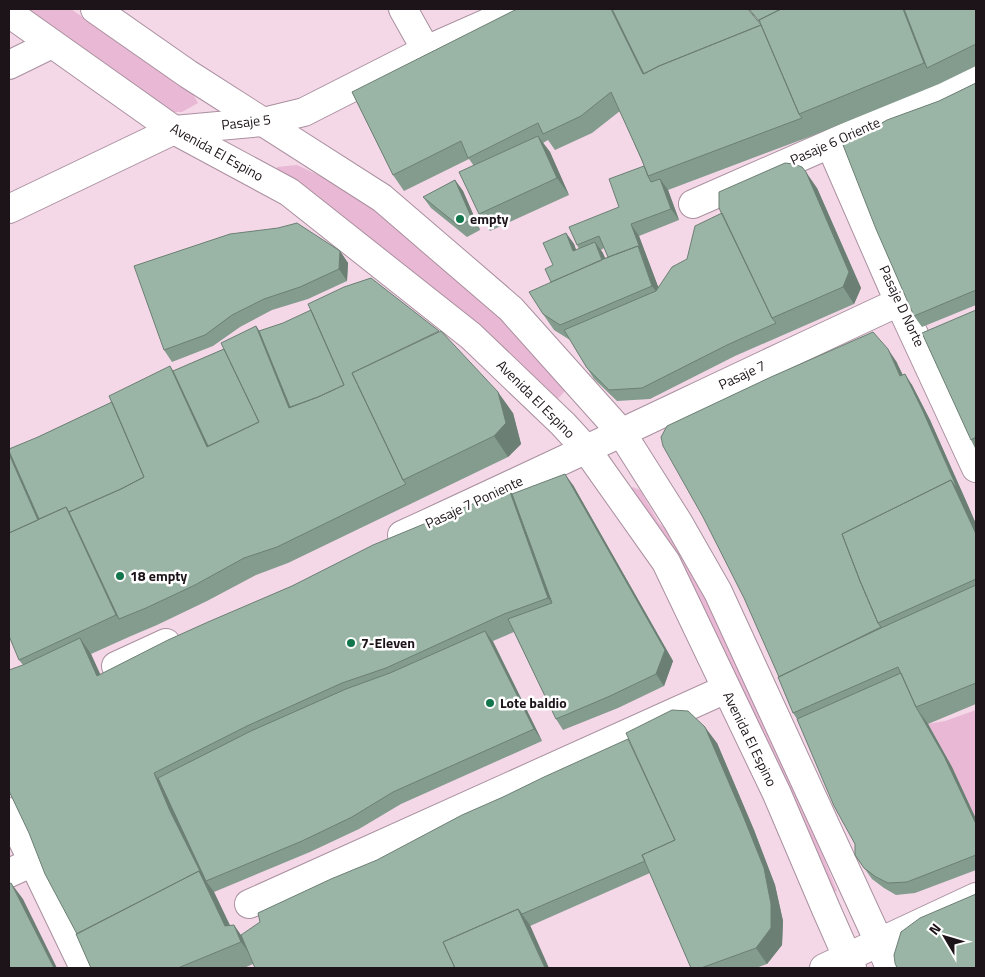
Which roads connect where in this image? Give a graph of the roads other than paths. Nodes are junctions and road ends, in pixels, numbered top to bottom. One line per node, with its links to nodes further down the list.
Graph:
1 (95, 9): 9 (street)
2 (403, 9): 6 (street)
3 (519, 9): 6 (street, Pasaje 5)
4 (9, 13): 5 (street, Avenida El Espino)
5 (52, 44): 7 (street); 10 (street, Avenida El Espino)
6 (426, 50): 9 (street, Pasaje 5)
7 (9, 65)
8 (976, 78): 11 (street, Pasaje 6 Oriente)
9 (263, 122): 10 (street, Pasaje 5); 17 (street)
10 (174, 130): 13 (street, Pasaje 5); 14 (street, Avenida El Espino)
11 (830, 144): 12 (street, Pasaje 6 Oriente); 16 (street, Pasaje D Norte)
12 (693, 204)
13 (9, 209)
14 (399, 278): 15 (street); 18 (street, Avenida El Espino)
15 (372, 290)
16 (899, 302): 17 (street, Pasaje 7); 19 (street, Pasaje D Norte)
17 (621, 432): 18 (street, Pasaje 7); 29 (street)
18 (586, 449): 20 (street, Pasaje 7 Poniente); 23 (street, Avenida El Espino)
19 (976, 468)
20 (378, 546)
21 (188, 633): 22 (street)
22 (116, 666)
23 (726, 689): 28 (street); 30 (street, Avenida El Espino)
24 (9, 812): 25 (street)
25 (33, 862): 26 (street); 31 (street)
26 (9, 873)
27 (976, 897): 29 (street)
28 (249, 904)
29 (879, 942): 30 (street); 32 (street)
30 (842, 965)
31 (84, 968)
32 (890, 968)

